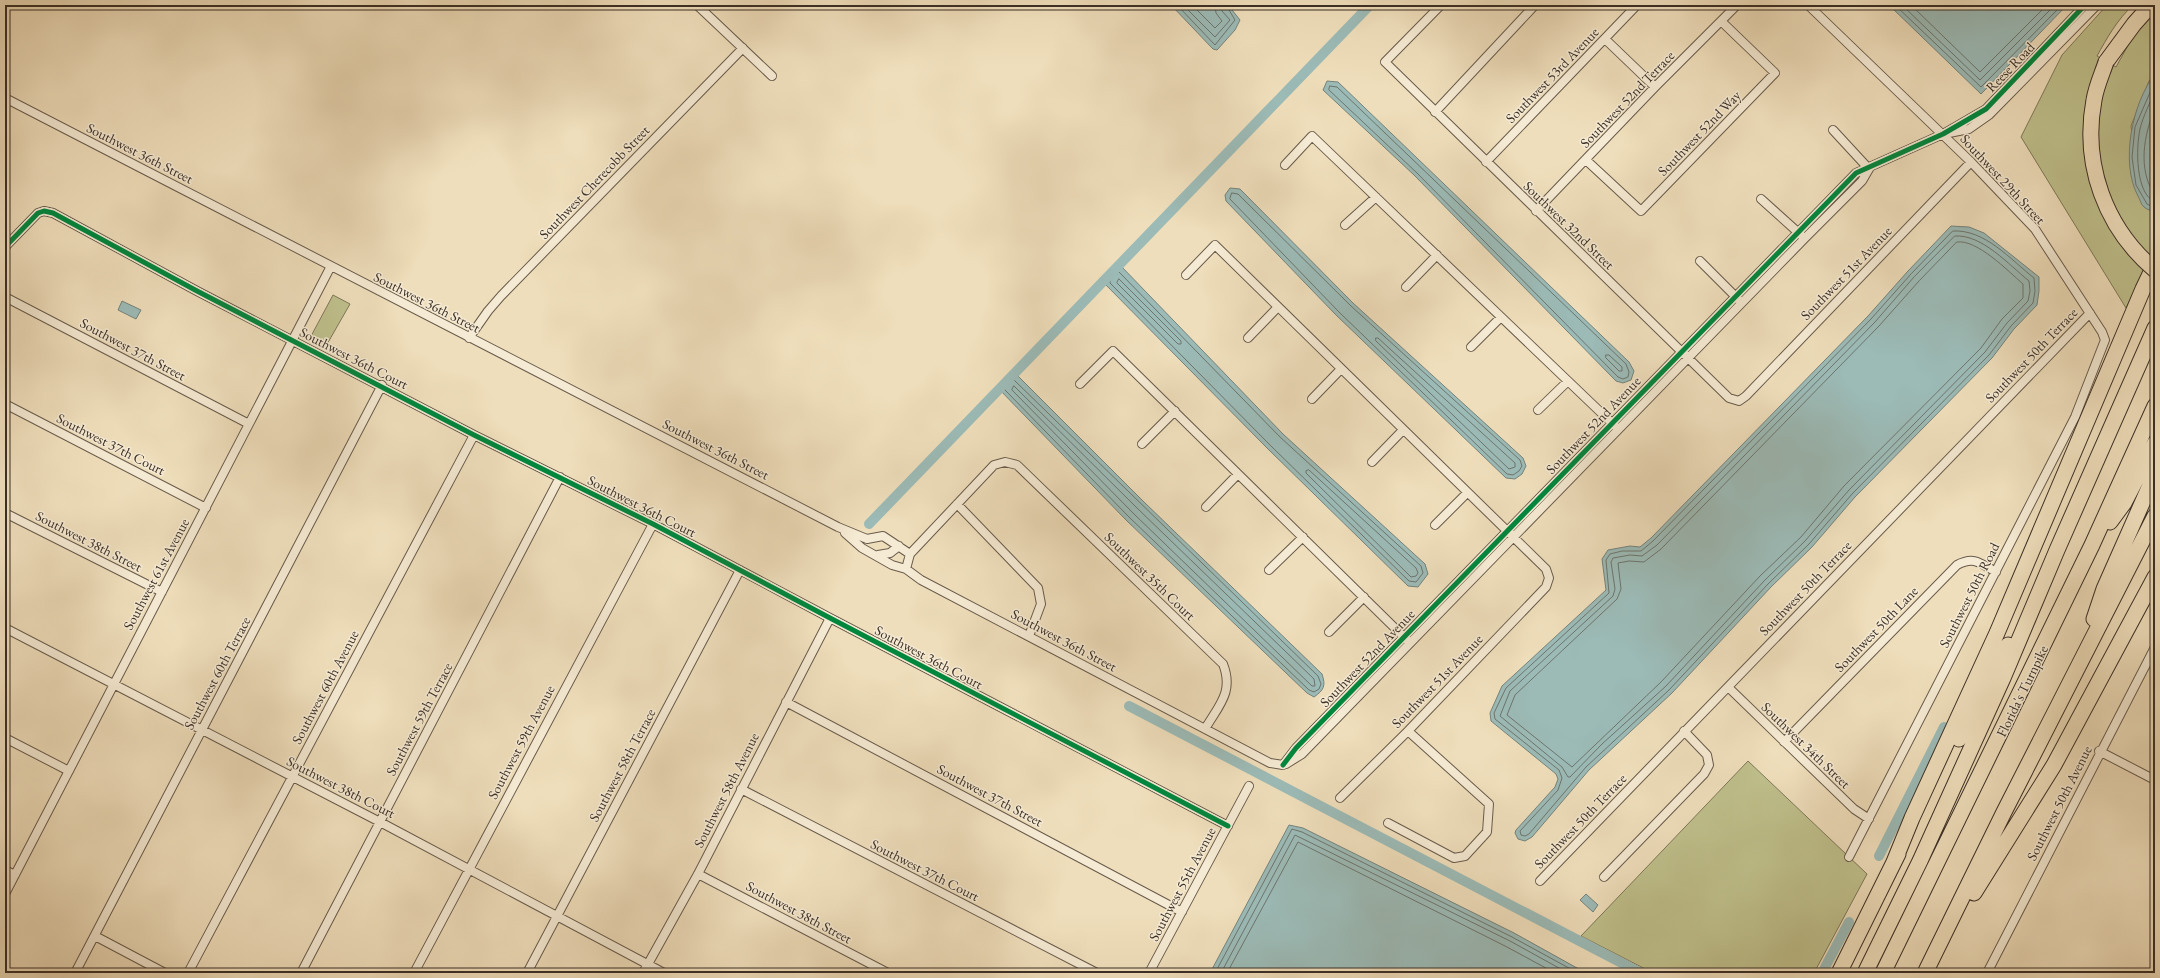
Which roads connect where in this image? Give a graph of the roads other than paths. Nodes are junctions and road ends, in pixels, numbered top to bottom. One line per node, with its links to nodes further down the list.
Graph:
1 (697, 5): 12 (street)
2 (1441, 5): 16 (street, Southwest 32nd Street)
3 (1536, 5): 16 (street)
4 (1637, 5): 11 (street, Southwest 53rd Avenue)
5 (1737, 5): 10 (street, Southwest 52nd Terrace)
6 (1808, 5): 18 (street, Southwest 29th Street)
7 (2085, 5): 18 (street, Reese Road)
8 (2097, 5): 18 (street, Reese Road)
9 (2151, 5): 35 (highway, bridge)
10 (1721, 21): 14 (street, Southwest 52nd Terrace); 19 (street, Southwest 52nd Way)
11 (1604, 39): 14 (street); 20 (street, Southwest 53rd Avenue)
12 (743, 48): 13 (street); 45 (street, Southwest Cherecobb Street)
13 (772, 76)
14 (1655, 87): 19 (street, Southwest 52nd Terrace)
15 (5, 98): 34 (street, Southwest 36th Street)
16 (1435, 112): 20 (street, Southwest 32nd Street)
17 (1833, 130): 23 (street)
18 (1943, 134): 21 (street, Southwest 29th Street); 23 (street, Southwest 52nd Avenue)
19 (1586, 160): 26 (street, Southwest 52nd Terrace)
20 (1486, 162): 26 (street, Southwest 32nd Street)
21 (1971, 162): 42 (street, Southwest 29th Street); 57 (street, Southwest 51st Avenue)
22 (1285, 165): 24 (street)
23 (1869, 169): 28 (street, Southwest 52nd Avenue); 29 (street, Southwest 52nd Avenue)
24 (1376, 197): 27 (street); 31 (street)
25 (1761, 199): 28 (street)
26 (1536, 211): 50 (street, Southwest 32nd Street)
27 (1345, 225)
28 (1798, 232): 29 (street); 38 (street, Southwest 52nd Avenue)
29 (1805, 238): 40 (street, Southwest 52nd Avenue)
30 (5, 247): 47 (street, Southwest 36th Court)
31 (1437, 256): 37 (street); 43 (street)
32 (1700, 261): 38 (street)
33 (2155, 264): 127 (highway)
34 (331, 266): 45 (street, Southwest 36th Street); 47 (street, Southwest 61st Avenue)
35 (2155, 270)
36 (1186, 275): 41 (street)
37 (1406, 287)
38 (1735, 296): 40 (street); 50 (street, Southwest 52nd Avenue)
39 (5, 297): 63 (street, Southwest 37th Street)
40 (1742, 302): 51 (street, Southwest 52nd Avenue)
41 (1278, 307): 46 (street); 52 (street)
42 (2090, 314): 48 (street, Southwest 29th Street); 106 (street, Southwest 50th Terrace)
43 (1501, 317): 49 (street); 53 (street)
44 (2155, 328): 87 (highway)
45 (469, 338): 81 (street, Southwest 36th Street)
46 (1248, 338)
47 (293, 340): 55 (street, Southwest 36th Court); 63 (street, Southwest 61st Avenue)
48 (2105, 340): 93 (street, Southwest 50th Road)
49 (1471, 347)
50 (1682, 351): 51 (street, Southwest 32nd Street); 62 (street, Southwest 52nd Avenue)
51 (1688, 357): 57 (street, Southwest 32nd Street); 64 (street, Southwest 52nd Avenue)
52 (1341, 369): 56 (street); 65 (street)
53 (1568, 381): 60 (street); 62 (street)
54 (1080, 384): 61 (street)
55 (382, 385): 66 (street, Southwest 36th Court); 109 (street, Southwest 60th Terrace)
56 (1312, 398)
57 (1739, 401)
58 (5, 404): 76 (street, Southwest 37th Court)
59 (2155, 406): 85 (highway, Florida's Turnpike)
60 (1538, 410)
61 (1175, 411): 68 (street); 70 (street)
62 (1612, 423): 64 (street); 82 (street, Southwest 52nd Avenue)
63 (249, 424): 76 (street, Southwest 61st Avenue)
64 (1618, 429): 84 (street, Southwest 52nd Avenue)
65 (1403, 430): 69 (street); 73 (street)
66 (474, 435): 72 (street, Southwest 36th Court); 117 (street, Southwest 60th Avenue)
67 (2155, 443): 85 (highway)
68 (1142, 444)
69 (1372, 462)
70 (1238, 474): 75 (street); 83 (street)
71 (2155, 474): 104 (highway)
72 (560, 477): 79 (street, Southwest 36th Court); 123 (street, Southwest 59th Terrace)
73 (1467, 493): 80 (street); 82 (street)
74 (957, 504): 88 (street); 100 (street); 108 (street, Southwest 35th Court)
75 (1206, 507)
76 (206, 508): 95 (street, Southwest 61st Avenue)
77 (5, 512): 95 (street, Southwest 38th Street)
78 (2155, 516): 104 (highway)
79 (653, 524): 91 (street, Southwest 36th Court); 128 (street, Southwest 59th Avenue)
80 (1435, 525)
81 (838, 527): 86 (street, Southwest 36th Street); 89 (street, Southwest 36th Street)
82 (1506, 532): 84 (street); 101 (street, Southwest 52nd Avenue)
83 (1302, 537): 92 (street); 96 (street)
84 (1513, 538): 102 (street, Southwest 52nd Avenue); 110 (street, Southwest 51st Avenue)
85 (2092, 545): 153 (highway, Florida's Turnpike)
86 (899, 546): 88 (street, Southwest 36th Street); 89 (street)
87 (2057, 550): 127 (highway); 152 (highway)
88 (910, 554): 90 (street)
89 (878, 555): 90 (street, Southwest 36th Street)
90 (906, 569): 100 (street, Southwest 36th Street)
91 (740, 570): 97 (street, Southwest 36th Court); 136 (street, Southwest 58th Terrace)
92 (1270, 570)
93 (1996, 572): 113 (street, Southwest 50th Lane); 122 (street, Southwest 50th Road)
94 (2155, 577): 139 (highway)
95 (162, 592): 105 (street, Southwest 61st Avenue)
96 (1364, 597): 99 (street); 101 (street)
97 (830, 618): 107 (street, Southwest 58th Avenue); 125 (street, Southwest 36th Court)
98 (5, 628): 105 (street, Southwest 38th Court)
99 (1329, 632)
100 (1029, 636): 108 (street, Southwest 36th Street)
101 (1404, 637): 102 (street); 115 (street, Southwest 52nd Avenue)
102 (1410, 643): 115 (street, Southwest 52nd Avenue)
103 (2155, 646): 114 (street, Southwest 50th Avenue)
104 (2081, 660): 139 (highway)
105 (114, 684): 109 (street, Southwest 38th Court); 116 (street, Southwest 61st Avenue)
106 (1728, 687): 111 (street, Southwest 50th Terrace); 113 (street, Southwest 34th Street)
107 (786, 702): 120 (street, Southwest 58th Avenue); 135 (street, Southwest 37th Street)
108 (1205, 729): 115 (street, Southwest 36th Street)
109 (202, 730): 117 (street, Southwest 38th Court); 137 (street, Southwest 60th Terrace)
110 (1408, 730): 121 (street, Southwest 51st Avenue); 124 (street)
111 (1684, 731): 132 (street); 133 (street, Southwest 50th Terrace)
112 (5, 738): 116 (street)
113 (1784, 742): 122 (street, Southwest 34th Street)
114 (2100, 751): 118 (street); 154 (street, Southwest 50th Avenue)
115 (1283, 765)
116 (69, 771): 131 (street, Southwest 61st Avenue)
117 (292, 776): 123 (street, Southwest 38th Court); 142 (street, Southwest 60th Avenue)
118 (2155, 780)
119 (1249, 786): 125 (street, Southwest 55th Avenue)
120 (742, 789): 130 (street, Southwest 58th Avenue); 149 (street, Southwest 37th Court)
121 (1340, 798)
122 (1869, 819): 126 (street, Southwest 50th Road)
123 (380, 822): 128 (street, Southwest 38th Court); 143 (street, Southwest 59th Terrace)
124 (1388, 823)
125 (1228, 826): 135 (street, Southwest 55th Avenue)
126 (1849, 857)
127 (1894, 862): 151 (highway)
128 (469, 868): 136 (street, Southwest 38th Court); 144 (street, Southwest 59th Avenue)
129 (5, 870): 131 (street)
130 (698, 874): 138 (street, Southwest 58th Avenue); 148 (street, Southwest 38th Street)
131 (15, 875): 134 (street, Southwest 61st Avenue)
132 (1604, 877)
133 (1540, 881)
134 (5, 894)
135 (1182, 912): 150 (street, Southwest 55th Avenue)
136 (558, 915): 138 (street, Southwest 38th Court); 145 (street, Southwest 58th Terrace)
137 (95, 936): 140 (street, Southwest 60th Terrace); 141 (street)
138 (648, 964): 146 (street, Southwest 58th Avenue); 147 (street, Southwest 38th Court)
139 (1928, 968)
140 (75, 973)
141 (166, 973)
142 (188, 973)
143 (301, 973)
144 (414, 973)
145 (527, 973)
146 (643, 973)
147 (664, 973)
148 (888, 973)
149 (1097, 973)
150 (1149, 973)
151 (1839, 973)
152 (1865, 973)
153 (1882, 973)
154 (1987, 973)

